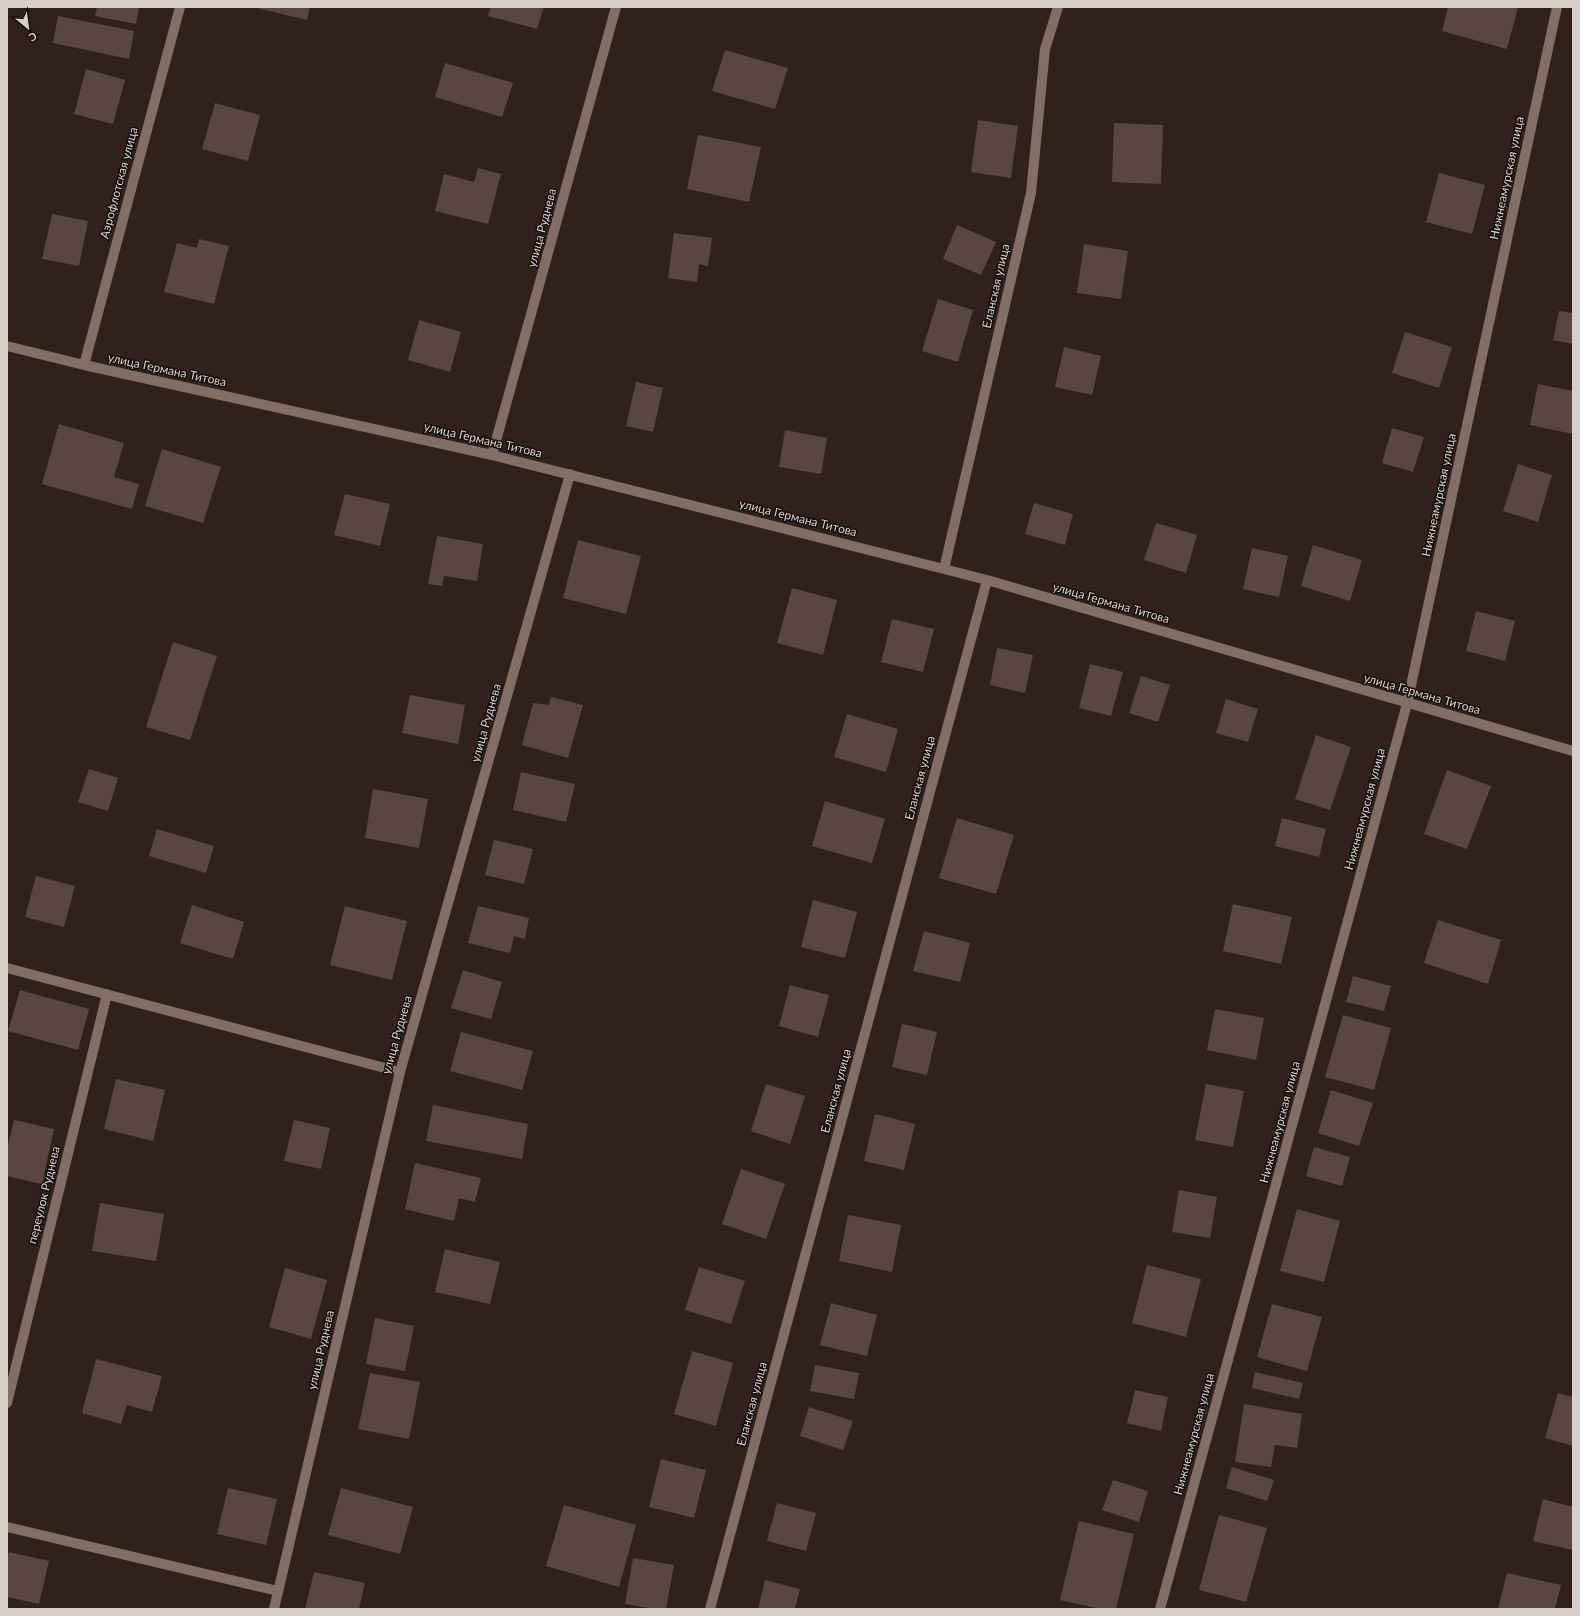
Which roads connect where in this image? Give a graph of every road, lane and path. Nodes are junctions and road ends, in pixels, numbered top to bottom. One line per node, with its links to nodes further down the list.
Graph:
1 (180, 7): 6 (street, Аэрофлотская улица)
2 (616, 7): 7 (street, улица Руднева)
3 (1058, 7): 9 (street, Еланская улица)
4 (1557, 7): 11 (street, Нижнеамурская улица)
5 (7, 346): 6 (street, улица Германа Титова)
6 (84, 365): 7 (street, улица Германа Титова)
7 (492, 455): 8 (street, улица Германа Титова)
8 (570, 474): 9 (street, улица Германа Титова); 15 (street, улица Руднева)
9 (944, 569): 10 (street, улица Германа Титова)
10 (987, 580): 11 (street, улица Германа Титова); 20 (street, Еланская улица)
11 (1407, 704): 12 (street, улица Германа Титова); 21 (street, Нижнеамурская улица)
12 (1573, 751)
13 (7, 968): 14 (street)
14 (106, 994): 15 (street); 16 (street, переулок Руднева)
15 (400, 1072): 18 (street, улица Руднева)
16 (7, 1403)
17 (7, 1527): 18 (street)
18 (278, 1592): 19 (street, улица Руднева)
19 (274, 1609)
20 (710, 1609)
21 (1160, 1609)

